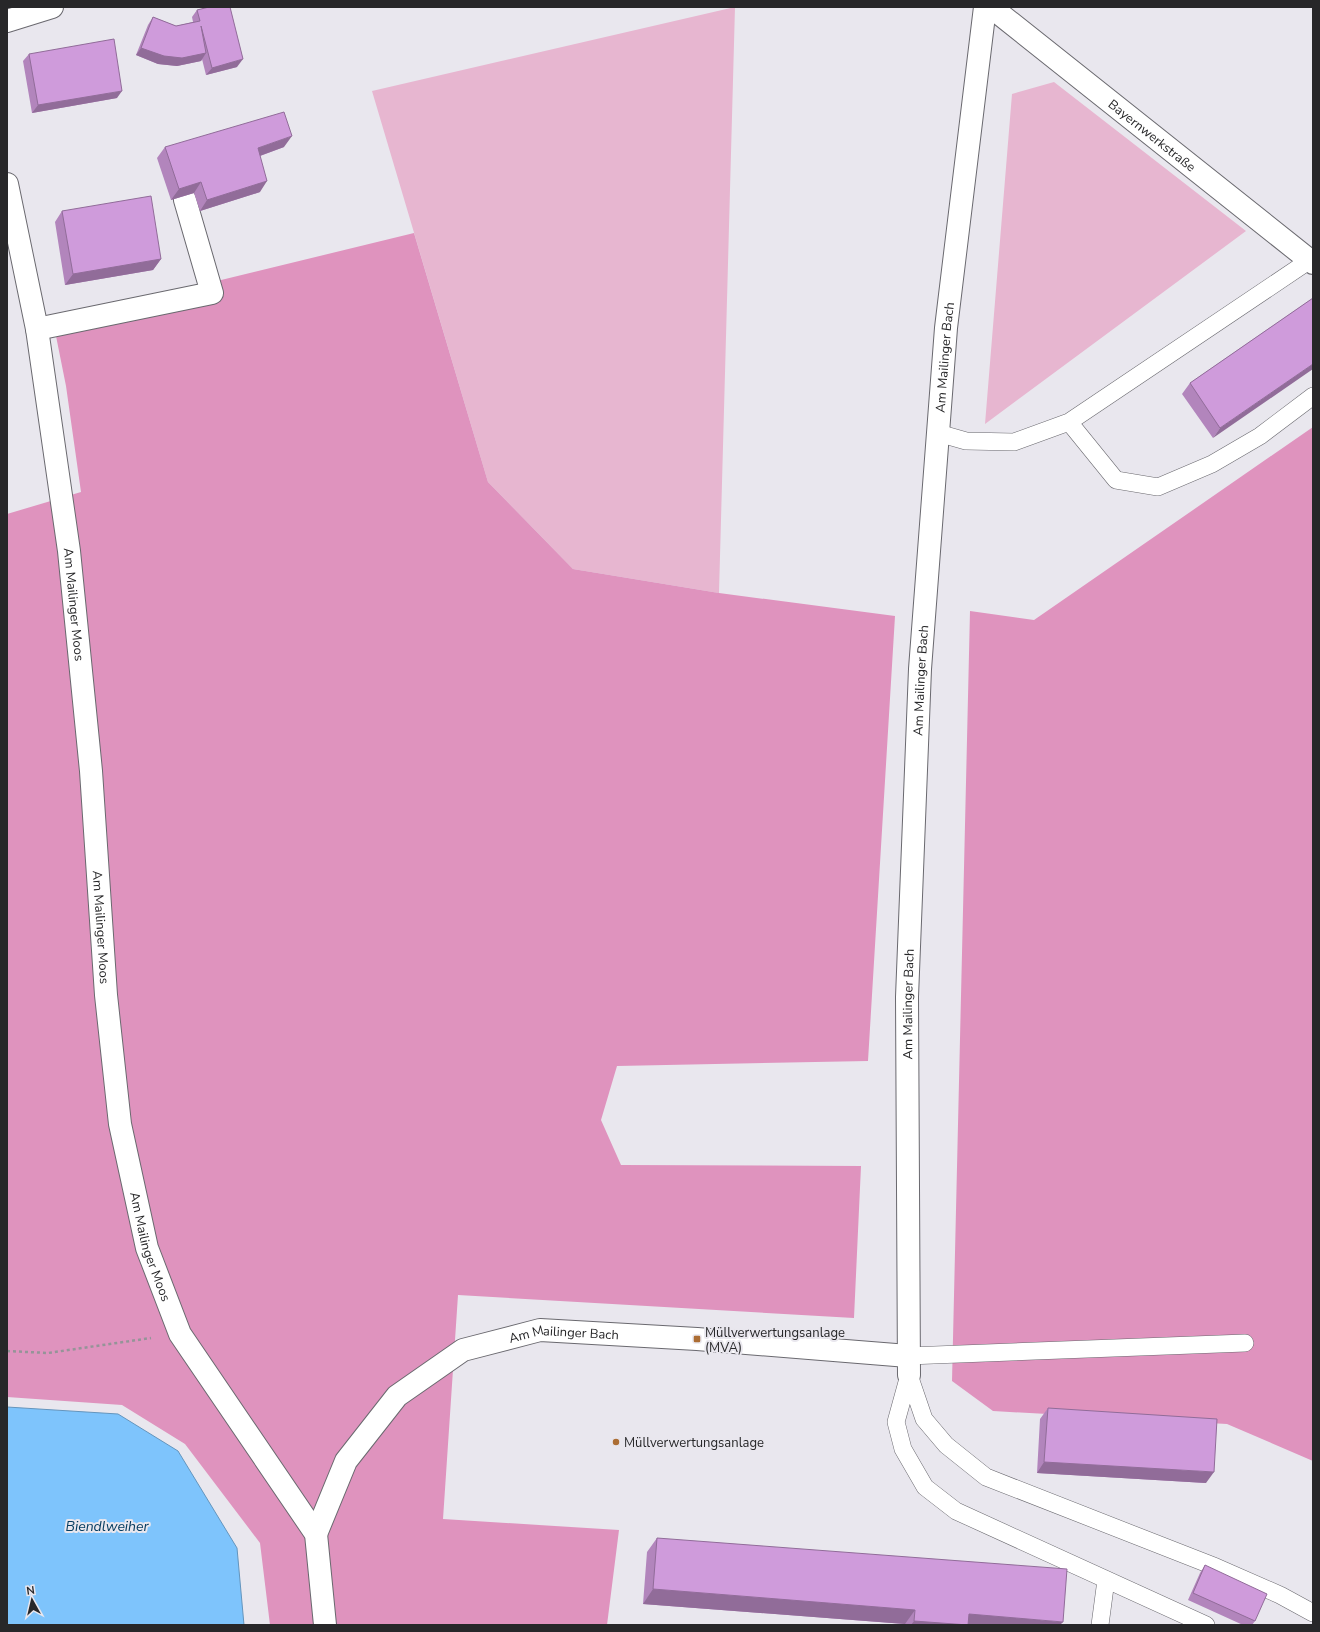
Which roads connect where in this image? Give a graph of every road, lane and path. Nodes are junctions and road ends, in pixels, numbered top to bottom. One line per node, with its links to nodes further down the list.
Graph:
1 (52, 7): 4 (street)
2 (985, 7): 11 (street, Am Mailinger Bach)
3 (991, 7): 7 (street, Bayernwerkstraße)
4 (7, 21)
5 (7, 184): 8 (street, Am Mailinger Moos)
6 (185, 200): 8 (street)
7 (1311, 262): 10 (lane)
8 (37, 329): 12 (street, Am Mailinger Moos)
9 (1313, 396): 10 (lane)
10 (1069, 422): 11 (lane)
11 (938, 433): 15 (street, Am Mailinger Bach)
12 (180, 1334): 14 (path); 16 (street, Am Mailinger Moos)
13 (1246, 1343): 15 (lane)
14 (7, 1351)
15 (908, 1365): 16 (street, Am Mailinger Bach); 17 (lane); 18 (lane)
16 (316, 1534): 19 (street, Am Mailinger Moos)
17 (1106, 1580): 20 (lane); 21 (lane)
18 (1313, 1613)
19 (325, 1625)
20 (1100, 1625)
21 (1206, 1625)

